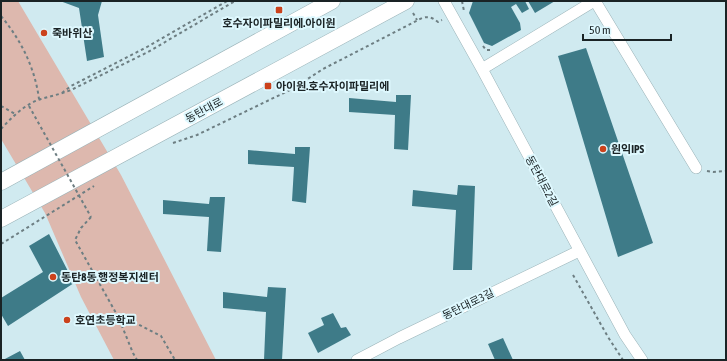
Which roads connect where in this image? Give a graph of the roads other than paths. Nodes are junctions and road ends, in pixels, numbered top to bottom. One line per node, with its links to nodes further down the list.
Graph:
1 (332, 1): 7 (main road)
2 (406, 1): 8 (main road, 동탄대로)
3 (444, 1): 5 (street, 동탄대로2길)
4 (595, 1): 5 (street); 6 (street)
5 (482, 70): 9 (street, 동탄대로2길)
6 (696, 168)
7 (1, 182)
8 (1, 219)
9 (579, 251): 10 (street, 동탄대로3길); 11 (street, 동탄대로2길)
10 (357, 360)
11 (642, 360)

